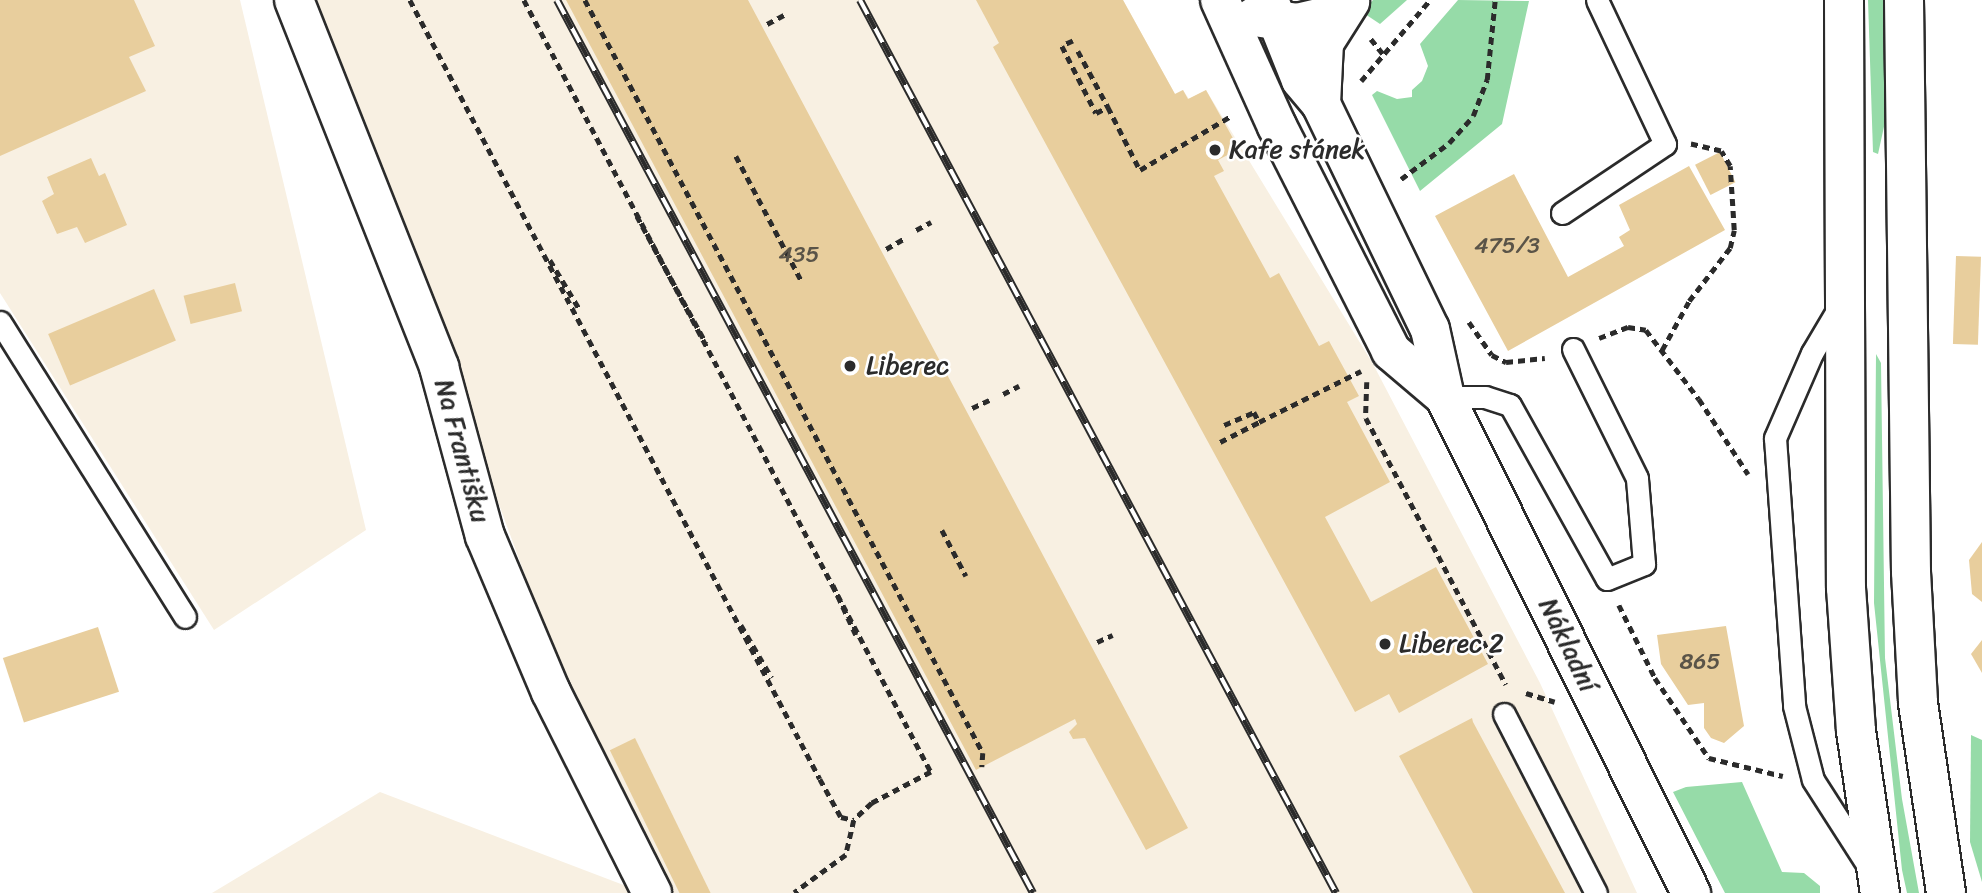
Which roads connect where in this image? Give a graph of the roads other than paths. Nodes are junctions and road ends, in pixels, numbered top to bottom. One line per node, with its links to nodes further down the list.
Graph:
1 (294, 0): 18 (main road, Na Františku)
2 (1222, 0): 7 (main road); 8 (main road, Nákladní)
3 (1597, 0): 10 (lane)
4 (1844, 0): 11 (main road)
5 (1904, 0): 21 (main road)
6 (1350, 2): 7 (main road); 9 (main road)
7 (1274, 11): 8 (main road); 9 (main road, Nákladní)
8 (1261, 93): 14 (main road, Nákladní)
9 (1321, 104): 14 (main road, Nákladní)
10 (1562, 213)
11 (1845, 296): 17 (main road); 17 (lane)
12 (0, 322): 15 (lane)
13 (1573, 349): 14 (lane)
14 (1446, 397): 20 (main road, Nákladní)
15 (185, 617)
16 (1504, 714): 19 (lane)
17 (1879, 886)
18 (652, 893)
19 (1596, 893)
20 (1691, 893)
21 (1946, 893)

